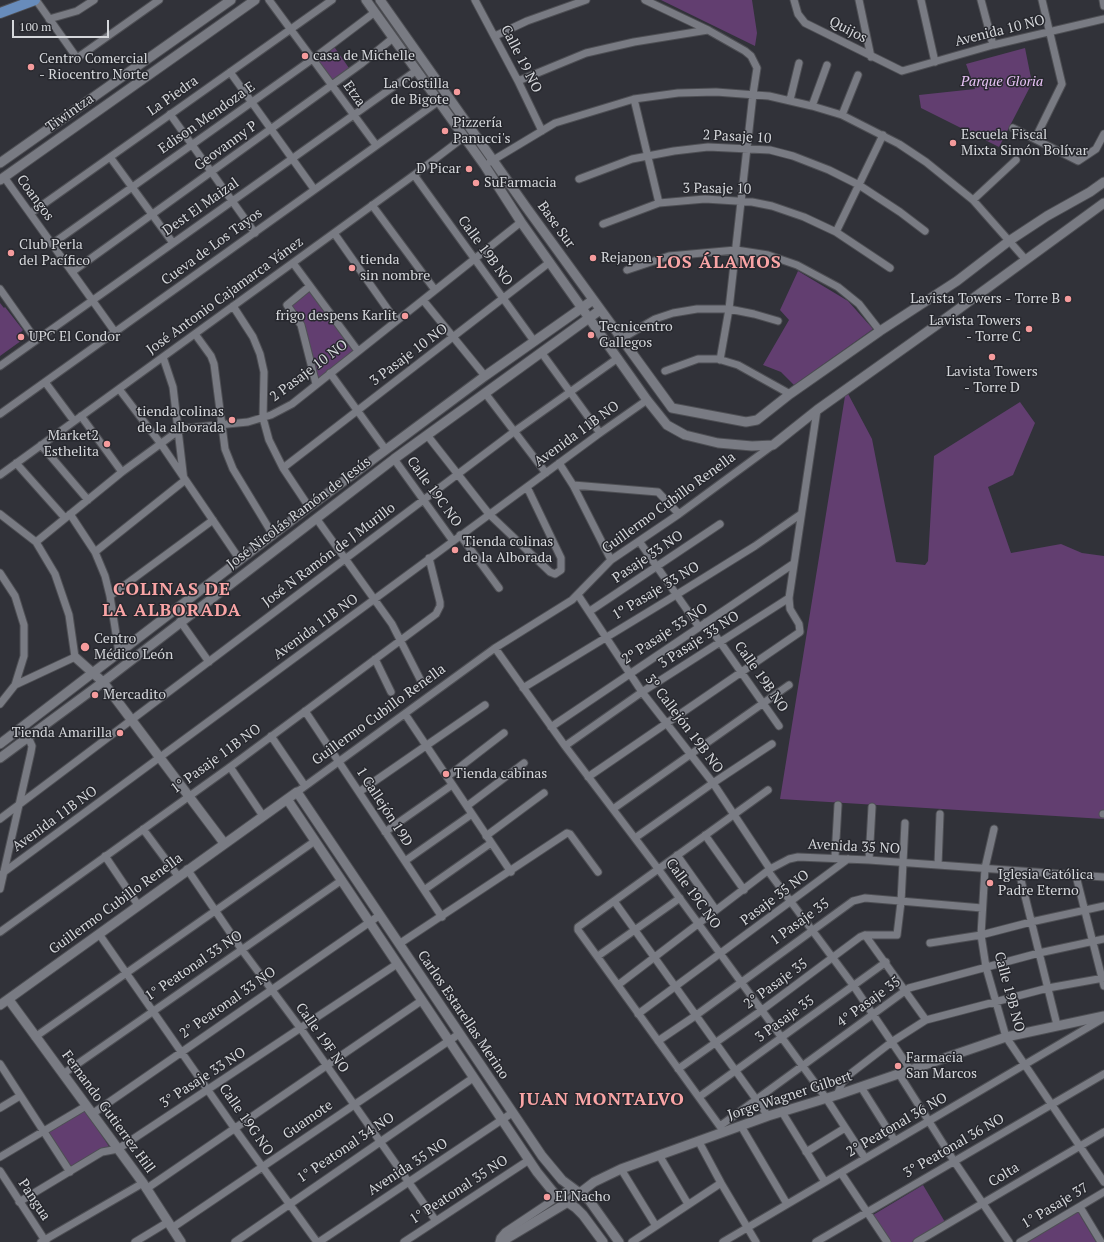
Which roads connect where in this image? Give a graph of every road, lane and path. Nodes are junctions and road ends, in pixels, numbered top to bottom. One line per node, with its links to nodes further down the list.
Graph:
1 (36, 0): 20 (main road); 22 (street)
2 (94, 0): 22 (street)
3 (159, 0): 22 (street)
4 (230, 0): 65 (street, Tiwintza)
5 (255, 0): 69 (street, Tiwintza)
6 (269, 0): 24 (street, Etza)
7 (332, 0): 24 (street, La Piedra)
8 (366, 0): 21 (street, Base Sur)
9 (380, 0): 63 (street, Base Sur)
10 (475, 0): 27 (street, Calle 19 NO)
11 (586, 0): 27 (street)
12 (645, 0): 25 (street)
13 (794, 0): 30 (street, Quijos)
14 (859, 0): 30 (street)
15 (921, 0): 32 (street)
16 (981, 0): 29 (street)
17 (1042, 0): 26 (street)
18 (1103, 0): 19 (street)
19 (1104, 6)
20 (0, 12)
21 (374, 12): 28 (street, Base Sur); 31 (street, Edison Mendoza E)
22 (49, 19)
23 (1104, 19): 26 (street, Avenida 10 NO)
24 (290, 29): 31 (street, Etza); 37 (street, La Piedra)
25 (708, 30): 39 (street); 41 (street)
26 (1050, 32): 29 (street, Avenida 10 NO); 56 (street)
27 (495, 36): 39 (street, Calle 19 NO)
28 (393, 38): 35 (street, Base Sur); 40 (street, Geovanny P)
29 (993, 45): 32 (street, Avenida 10 NO)
30 (872, 57): 36 (street, Quijos)
31 (312, 59): 40 (street, Etza); 45 (street, Edison Mendoza E)
32 (935, 62): 36 (street, Avenida 10 NO)
33 (798, 63): 43 (street)
34 (827, 65): 46 (street)
35 (416, 70): 44 (street, Base Sur); 48 (street, Dest El Maizal)
36 (902, 71)
37 (230, 72): 45 (street); 47 (street, La Piedra)
38 (858, 75): 49 (street)
39 (518, 81): 52 (street, Calle 19 NO)
40 (331, 85): 48 (street, Etza); 51 (street, Geovanny P)
41 (753, 94): 42 (street); 43 (street); 59 (street)
42 (634, 99): 52 (street); 60 (street)
43 (790, 100): 46 (street)
44 (439, 101): 55 (street, Base Sur); 58 (street, Cueva de Los Tayos)
45 (252, 102): 51 (street); 57 (street, Edison Mendoza E)
46 (812, 106): 49 (street)
47 (170, 114): 57 (street); 61 (street, La Piedra)
48 (353, 115): 58 (street, Etza); 62 (street, Dest El Maizal)
49 (842, 115): 53 (street)
50 (1013, 128): 56 (street)
51 (271, 129): 62 (street); 67 (street, Geovanny P)
52 (542, 131): 63 (street)
53 (883, 134): 72 (street); 76 (street)
54 (1104, 134): 56 (street)
55 (464, 137): 66 (street, Base Sur); 68 (street, José Antonio Cajamarca Yánez)
56 (1035, 139)
57 (192, 145): 67 (street); 73 (street, Edison Mendoza E)
58 (376, 145): 74 (street, Cueva de Los Tayos)
59 (748, 149): 60 (street, 2 Pasaje 10); 72 (street, 2 Pasaje 10); 75 (street)
60 (648, 155): 70 (street, 2 Pasaje 10); 78 (street)
61 (110, 157): 73 (street); 81 (street, La Piedra)
62 (293, 158): 74 (street); 77 (street, Dest El Maizal)
63 (494, 160): 66 (street); 106 (street, Base Sur)
64 (1016, 160): 76 (street)
65 (0, 164)
66 (485, 166): 83 (street, Base Sur)
67 (212, 172): 77 (street); 82 (street, Geovanny P)
68 (414, 175): 80 (street, José Antonio Cajamarca Yánez); 93 (street, Calle 19B NO)
69 (2, 179): 81 (street, Coangos)
70 (580, 179)
71 (1104, 182): 89 (street)
72 (859, 185): 85 (street, 2 Pasaje 10); 86 (street)
73 (132, 187): 82 (street); 91 (street, Edison Mendoza E)
74 (314, 189): 87 (street, Cueva de Los Tayos)
75 (742, 200): 78 (street, 3 Pasaje 10); 86 (street, 3 Pasaje 10); 92 (street)
76 (973, 200): 89 (street)
77 (232, 201): 87 (street); 90 (street, Dest El Maizal)
78 (658, 203): 84 (street, 3 Pasaje 10)
79 (1104, 204): 94 (street, Guillermo Cubillo Renella)
80 (372, 205): 88 (street, José Antonio Cajamarca Yánez); 102 (street)
81 (30, 213): 91 (street, Coangos)
82 (152, 215): 90 (street); 99 (street, Geovanny P)
83 (521, 222): 93 (street, 2 Pasaje 10 NO); 95 (street, Base Sur)
84 (603, 224)
85 (925, 231)
86 (836, 232): 97 (street, 3 Pasaje 10)
87 (255, 233): 115 (street, Cueva de Los Tayos)
88 (334, 233): 96 (street, José Antonio Cajamarca Yánez); 112 (street)
89 (1009, 241): 94 (street); 114 (street)
90 (172, 243): 104 (street, Dest El Maizal)
91 (52, 244): 99 (street, Coangos)
92 (736, 250): 98 (street); 109 (street); 114 (street)
93 (474, 259): 102 (street, 2 Pasaje 10 NO); 103 (street, Calle 19B NO)
94 (1026, 260): 138 (street, Guillermo Cubillo Renella)
95 (550, 262): 103 (street, 3 Pasaje 10 NO); 108 (street, Base Sur)
96 (293, 263): 100 (street); 107 (street, José Antonio Cajamarca Yánez)
97 (890, 268)
98 (627, 270)
99 (72, 272): 104 (street, Coangos)
100 (310, 286): 121 (street); 131 (street)
101 (0, 288): 119 (street)
102 (435, 290): 105 (street, 2 Pasaje 10 NO)
103 (503, 298): 117 (street, 3 Pasaje 10 NO); 120 (street, Calle 19B NO)
104 (92, 299): 115 (street, Coangos); 119 (street, Dest El Maizal)
105 (423, 300): 112 (street, 2 Pasaje 10 NO); 117 (street)
106 (593, 300): 108 (street, José Nicolás Ramón de Jesús); 110 (street, Base Sur)
107 (233, 306): 116 (street, José Antonio Cajamarca Yánez); 141 (street)
108 (582, 308): 111 (street, Base Sur); 120 (street, José Nicolás Ramón de Jesús)
109 (729, 309): 113 (street); 118 (street); 125 (street)
110 (600, 310): 111 (street, José Nicolás Ramón de Jesús); 118 (street, Base Sur)
111 (589, 318): 122 (street, José Nicolás Ramón de Jesús); 124 (street, Base Sur)
112 (396, 321): 121 (street, 2 Pasaje 10 NO)
113 (778, 321)
114 (880, 331): 135 (street)
115 (115, 332): 130 (street, Cueva de Los Tayos)
116 (195, 334): 123 (street, José Antonio Cajamarca Yánez); 143 (street)
117 (455, 337): 129 (street); 137 (street, 3 Pasaje 10 NO)
118 (621, 339): 135 (street, Base Sur)
119 (36, 340): 126 (street, Dest El Maizal)
120 (534, 341): 129 (street, José Nicolás Ramón de Jesús)
121 (358, 351): 128 (street, 2 Pasaje 10 NO)
122 (541, 352): 133 (street, José Nicolás Ramón de Jesús); 134 (street)
123 (163, 357): 132 (street, José Antonio Cajamarca Yánez); 144 (street)
124 (618, 358): 134 (street, José N Ramón de J Murillo); 136 (street, Base Sur)
125 (720, 360): 127 (street); 135 (street)
126 (0, 366)
127 (665, 371)
128 (330, 374): 131 (street, 2 Pasaje 10 NO); 137 (street)
129 (485, 376): 152 (street, José Nicolás Ramón de Jesús)
130 (45, 382): 139 (street, Cueva de Los Tayos); 142 (street)
131 (316, 384): 141 (street, 2 Pasaje 10 NO)
132 (119, 389): 140 (street, José Antonio Cajamarca Yánez); 149 (street)
133 (485, 393): 145 (street); 147 (street, José Nicolás Ramón de Jesús)
134 (570, 393): 145 (street, José N Ramón de J Murillo); 146 (street)
135 (790, 394)
136 (647, 400): 146 (street, Avenida 11B NO); 148 (street, Base Sur)
137 (358, 410): 152 (street); 156 (street, 3 Pasaje 10 NO)
138 (817, 410): 151 (street, Guillermo Cubillo Renella); 170 (street)
139 (0, 414)
140 (81, 416): 142 (street, José Antonio Cajamarca Yánez); 157 (street)
141 (263, 418): 143 (street, 2 Pasaje 10 NO); 156 (street)
142 (74, 421): 150 (street, José Antonio Cajamarca Yánez)
143 (222, 424): 144 (street, 2 Pasaje 10 NO); 175 (street)
144 (178, 431): 149 (street, 2 Pasaje 10 NO); 161 (street)
145 (515, 431): 158 (street); 160 (street, José N Ramón de J Murillo)
146 (600, 432): 155 (street, Avenida 11B NO)
147 (427, 435): 153 (street, José Nicolás Ramón de Jesús); 160 (street)
148 (685, 435): 151 (street, Guillermo Cubillo Renella)
149 (161, 444): 157 (street, 2 Pasaje 10 NO); 161 (street)
150 (41, 445): 154 (street, José Antonio Cajamarca Yánez); 164 (street)
151 (773, 445): 169 (street, Guillermo Cubillo Renella)
152 (386, 450): 166 (street, José Nicolás Ramón de Jesús)
153 (394, 459): 165 (street, Calle 19C NO); 172 (street, José Nicolás Ramón de Jesús)
154 (16, 463): 159 (street, José Antonio Cajamarca Yánez); 171 (street)
155 (559, 463): 158 (street, Avenida 11B NO); 162 (street)
156 (283, 468): 166 (street)
157 (122, 472): 164 (street, 2 Pasaje 10 NO)
158 (546, 473): 163 (street, Avenida 11B NO)
159 (0, 475)
160 (457, 475): 165 (street, José N Ramón de J Murillo); 168 (street)
161 (184, 480): 173 (street); 180 (street)
162 (573, 485): 169 (street); 184 (street)
163 (527, 487): 168 (street, Avenida 11B NO); 168 (street)
164 (88, 500): 171 (street, 2 Pasaje 10 NO)
165 (424, 500): 177 (street, Calle 19C NO); 182 (street, José N Ramón de J Murillo)
166 (309, 507): 175 (street, José Nicolás Ramón de Jesús)
167 (0, 514): 179 (street)
168 (489, 514): 176 (street, Avenida 11B NO)
169 (679, 514): 178 (street, Guillermo Cubillo Renella)
170 (801, 514): 185 (street); 191 (street, 1º Pasaje 33 NO)
171 (68, 516): 179 (street, 2 Pasaje 10 NO); 180 (street)
172 (316, 518): 182 (street); 195 (street, José Nicolás Ramón de Jesús)
173 (213, 520): 183 (street); 190 (street)
174 (720, 524): 186 (street, Pasaje 33 NO)
175 (273, 535): 183 (street, José Nicolás Ramón de Jesús)
176 (460, 535): 177 (street, Avenida 11B NO); 188 (street)
177 (453, 541): 181 (street, Avenida 11B NO)
178 (639, 541): 184 (street, Guillermo Cubillo Renella); 186 (street)
179 (36, 542): 203 (street)
180 (95, 552): 190 (street)
181 (429, 558): 193 (street, Avenida 11B NO); 199 (street, 1° Pasaje 11B NO)
182 (345, 559): 193 (street); 205 (street, José N Ramón de J Murillo)
183 (240, 560): 202 (street, José Nicolás Ramón de Jesús)
184 (611, 560): 189 (street, Guillermo Cubillo Renella)
185 (793, 564): 192 (street); 196 (street, 2º Pasaje 33 NO)
186 (656, 566): 191 (street); 194 (street, Pasaje 33 NO)
187 (0, 573): 211 (street)
188 (499, 588)
189 (578, 595): 194 (street, 3º Callejón 19B NO); 201 (street, Guillermo Cubillo Renella)
190 (110, 596): 202 (street)
191 (676, 596): 197 (street); 198 (street, 1º Pasaje 33 NO)
192 (789, 598): 200 (street, 3 Pasaje 33 NO); 206 (street)
193 (375, 599): 199 (street); 234 (street, Avenida 11B NO)
194 (590, 611): 198 (street, 3º Callejón 19B NO)
195 (180, 621): 205 (street); 210 (street, José Nicolás Ramón de Jesús)
196 (706, 622): 197 (street, 2º Pasaje 33 NO); 200 (street, Calle 19B NO)
197 (699, 627): 208 (street, 2º Pasaje 33 NO)
198 (606, 636): 208 (street, 3º Callejón 19B NO); 213 (street, 1º Pasaje 33 NO)
199 (400, 640): 204 (street, 1° Pasaje 11B NO); 209 (street)
200 (720, 641): 206 (street, Calle 19B NO); 215 (street, 3 Pasaje 33 NO)
201 (495, 648): 213 (street, Calle 19C NO); 220 (street, Guillermo Cubillo Renella)
202 (119, 653): 207 (street, José Nicolás Ramón de Jesús)
203 (75, 657): 207 (street); 211 (street)
204 (375, 659): 214 (street); 219 (street, 1° Pasaje 11B NO)
205 (209, 662): 221 (street, José N Ramón de J Murillo)
206 (741, 672): 216 (street, Calle 19B NO); 222 (street)
207 (94, 673): 210 (street); 228 (street, José Nicolás Ramón de Jesús)
208 (629, 673): 215 (street, 3º Callejón 19B NO); 224 (street, 2º Pasaje 33 NO)
209 (421, 681)
210 (103, 682): 221 (street); 227 (street, José Nicolás Ramón de Jesús)
211 (15, 685): 217 (street)
212 (789, 685): 216 (street)
213 (523, 688): 224 (street, Calle 19C NO)
214 (391, 692)
215 (642, 692): 222 (street, 3º Callejón 19B NO); 230 (street, 3 Pasaje 33 NO)
216 (764, 703): 223 (street, Calle 19B NO); 232 (street)
217 (0, 704)
218 (485, 705): 231 (street)
219 (305, 711): 226 (street, 1° Pasaje 11B NO); 235 (street, 1 Callejón 19D)
220 (405, 714): 231 (street); 235 (street, Guillermo Cubillo Renella)
221 (132, 720): 234 (street); 248 (street, José N Ramón de J Murillo)
222 (666, 724): 232 (street, 3º Callejón 19B NO); 239 (street)
223 (780, 726)
224 (551, 727): 230 (street, Calle 19C NO)
225 (504, 733): 238 (street)
226 (271, 736): 237 (street, 1° Pasaje 11B NO); 242 (street)
227 (28, 737): 233 (street, José Nicolás Ramón de Jesús); 248 (street)
228 (0, 744)
229 (772, 744): 240 (street)
230 (565, 746): 239 (street, Calle 19C NO)
231 (426, 747): 238 (street); 244 (street)
232 (690, 754): 240 (street, 3º Callejón 19B NO); 252 (street)
233 (0, 758)
234 (160, 758): 246 (street); 283 (street, Avenida 11B NO)
235 (339, 761): 242 (street, Guillermo Cubillo Renella); 244 (street, 1 Callejón 19D)
236 (524, 763): 250 (street)
237 (230, 767): 246 (street, 1° Pasaje 11B NO); 256 (street)
238 (447, 777): 241 (street)
239 (588, 777): 252 (street, Calle 19C NO)
240 (712, 783): 254 (street, 3º Callejón 19B NO); 264 (street)
241 (452, 784): 250 (street); 261 (street)
242 (301, 789): 247 (street, Guillermo Cubillo Renella); 301 (street, Carlos Estarellas Merino)
243 (768, 790): 254 (street)
244 (359, 792): 261 (street, 1 Callejón 19D)
245 (544, 793): 263 (street)
246 (188, 795): 260 (street, 1° Pasaje 11B NO); 266 (street)
247 (287, 799): 256 (street, Guillermo Cubillo Renella); 265 (street, Carlos Estarellas Merino)
248 (20, 804): 257 (street, José N Ramón de J Murillo); 283 (street)
249 (838, 805): 270 (street)
250 (466, 806): 253 (street)
251 (872, 807): 272 (street)
252 (613, 809): 264 (street, Calle 19C NO)
253 (472, 814): 263 (street); 273 (street)
254 (734, 814): 262 (street); 279 (street, 3º Callejón 19B NO)
255 (940, 814): 275 (street)
256 (263, 816): 266 (street, Guillermo Cubillo Renella)
257 (0, 819)
258 (905, 823): 274 (street)
259 (994, 828): 276 (street, Calle 19B NO)
260 (143, 829): 269 (street, 1° Pasaje 11B NO); 284 (street)
261 (385, 832): 273 (street, 1 Callejón 19D)
262 (705, 835): 268 (street); 290 (street)
263 (486, 836): 267 (street)
264 (635, 838): 278 (street, Calle 19C NO)
265 (315, 841): 287 (street, Carlos Estarellas Merino); 299 (street)
266 (224, 843): 277 (street, Guillermo Cubillo Renella)
267 (491, 843): 280 (street); 289 (street)
268 (677, 855): 278 (street); 298 (street)
269 (105, 856): 295 (street); 308 (street, 1° Pasaje 11B NO)
270 (835, 858): 271 (street, Avenida 35 NO); 279 (street, Avenida 35 NO)
271 (848, 859): 272 (street, Avenida 35 NO); 293 (street, Pasaje 35 NO)
272 (869, 860): 274 (street, Avenida 35 NO)
273 (405, 861): 289 (street, 1 Callejón 19D)
274 (902, 863): 275 (street, Avenida 35 NO); 294 (street)
275 (938, 865): 276 (street, Avenida 35 NO)
276 (985, 868): 282 (street, Avenida 35 NO); 297 (street, Calle 19B NO)
277 (187, 869): 284 (street, Guillermo Cubillo Renella); 299 (street, Calle 19F NO)
278 (659, 870): 291 (street, Calle 19C NO); 292 (street)
279 (769, 870): 290 (street, Avenida 35 NO); 293 (street, 3º Callejón 19B NO)
280 (511, 872): 281 (street); 302 (street)
281 (598, 872)
282 (1019, 872): 285 (street, Avenida 35 NO); 304 (street)
283 (2, 873): 288 (street)
284 (178, 876): 295 (street, Guillermo Cubillo Renella)
285 (1076, 876): 286 (street, Avenida 35 NO); 300 (street)
286 (1104, 877)
287 (342, 880): 303 (street, Carlos Estarellas Merino); 316 (street, 1° Peatonal 33 NO)
288 (0, 889)
289 (424, 890): 302 (street, 1 Callejón 19D)
290 (744, 890): 298 (street, Avenida 35 NO)
291 (680, 898): 305 (street, Calle 19C NO); 306 (street)
292 (614, 901): 306 (street); 319 (street)
293 (791, 902): 307 (street, 3º Callejón 19B NO); 318 (street, Pasaje 35 NO)
294 (901, 902): 297 (street, 1 Pasaje 35); 307 (street, 1 Pasaje 35); 310 (street)
295 (138, 905): 309 (street, Guillermo Cubillo Renella)
296 (1104, 906): 300 (street)
297 (982, 908): 311 (street, Calle 19B NO)
298 (716, 910): 305 (street, Avenida 35 NO)
299 (215, 911): 316 (street, Calle 19F NO); 325 (street)
300 (1085, 911): 304 (street); 313 (street)
301 (380, 915): 303 (street, 2° Peatonal 33 NO); 315 (street, Carlos Estarellas Merino)
302 (442, 917): 315 (street)
303 (369, 922): 323 (street, Carlos Estarellas Merino); 332 (street, 2° Peatonal 33 NO)
304 (1031, 922): 311 (street); 317 (street)
305 (699, 924): 318 (street, Calle 19C NO); 320 (street, Avenida 35 NO)
306 (634, 930): 319 (street); 320 (street)
307 (812, 930): 321 (street, 3º Callejón 19B NO); 327 (street, 1 Pasaje 35)
308 (0, 932)
309 (99, 934): 325 (street, Calle 19G NO); 334 (street, Guillermo Cubillo Renella)
310 (866, 935): 321 (street, 2° Pasaje 35); 322 (street)
311 (981, 935): 314 (street); 324 (street, Calle 19B NO)
312 (1104, 939): 313 (street, 4° Pasaje 35)
313 (1093, 942): 317 (street, 4° Pasaje 35); 326 (street)
314 (930, 943)
315 (399, 944): 347 (street, Carlos Estarellas Merino)
316 (242, 950): 332 (street, Calle 19F NO); 338 (street, 1° Peatonal 33 NO)
317 (1039, 953): 324 (street, 4° Pasaje 35); 331 (street)
318 (721, 954): 327 (street, Calle 19C NO); 330 (street, Pasaje 35 NO)
319 (598, 956): 328 (street)
320 (654, 958): 328 (street, Avenida 35 NO); 330 (street)
321 (832, 958): 329 (street, 3º Callejón 19B NO); 339 (street, 2° Pasaje 35)
322 (886, 962): 329 (street, 3 Pasaje 35); 333 (street)
323 (397, 964): 335 (street, Carlos Estarellas Merino); 346 (street, 3° Pasaje 33 NO)
324 (986, 967): 333 (street, 4° Pasaje 35); 336 (street, Calle 19B NO)
325 (126, 972): 338 (street, Calle 19G NO); 348 (street)
326 (1103, 981): 331 (street)
327 (741, 982): 339 (street, Calle 19C NO); 342 (street, 1 Pasaje 35)
328 (618, 985): 340 (street)
329 (853, 985): 341 (street, 3º Callejón 19B NO); 350 (street, 3 Pasaje 35)
330 (674, 987): 340 (street, Pasaje 35 NO); 342 (street)
331 (1048, 988): 336 (street); 345 (street)
332 (271, 989): 346 (street, Calle 19F NO); 355 (street, 2° Peatonal 33 NO)
333 (906, 990): 341 (street, 4° Pasaje 35); 344 (street)
334 (9, 1000): 337 (street, Guillermo Cubillo Renella); 348 (street, Fernando Gutierrez Hill)
335 (421, 1001): 351 (street, Carlos Estarellas Merino); 359 (street)
336 (996, 1001): 344 (street); 349 (street, Calle 19B NO)
337 (0, 1005)
338 (153, 1010): 355 (street, Calle 19G NO); 363 (street, 1° Peatonal 33 NO)
339 (762, 1010): 350 (street, Calle 19C NO); 354 (street, 2° Pasaje 35)
340 (638, 1014): 352 (street)
341 (874, 1014): 353 (street, 3º Callejón 19B NO); 358 (street, 4° Pasaje 35)
342 (695, 1016): 352 (street, 1 Pasaje 35); 354 (street)
343 (1104, 1017): 345 (street, Jorge Wagner Gilbert); 357 (street, 2° Peatonal 36 NO)
344 (926, 1020): 353 (street)
345 (1056, 1025): 349 (street, Jorge Wagner Gilbert)
346 (301, 1029): 359 (street, Calle 19F NO); 368 (street, 3° Pasaje 33 NO)
347 (459, 1034): 351 (street, Guamote); 379 (street, Carlos Estarellas Merino)
348 (35, 1037): 363 (street, Fernando Gutierrez Hill)
349 (1006, 1037): 357 (street, Calle 19B NO); 361 (street, Jorge Wagner Gilbert)
350 (782, 1038): 358 (street, Calle 19C NO); 362 (street, 3 Pasaje 35)
351 (448, 1041): 366 (street, Carlos Estarellas Merino); 374 (street, Guamote)
352 (658, 1041): 360 (street)
353 (893, 1042): 361 (street, 3º Callejón 19B NO); 369 (street)
354 (716, 1043): 360 (street, 2° Pasaje 35); 362 (street)
355 (181, 1051): 368 (street, Calle 19G NO); 377 (street, 2° Peatonal 33 NO)
356 (0, 1064): 370 (street)
357 (1025, 1065): 375 (street, Calle 19B NO); 382 (street, 2° Peatonal 36 NO)
358 (803, 1066): 372 (street, Calle 19C NO); 373 (street, 4° Pasaje 35)
359 (327, 1067): 374 (street, Calle 19F NO); 385 (street)
360 (678, 1069): 371 (street)
361 (910, 1070): 364 (street, Jorge Wagner Gilbert)
362 (736, 1071): 371 (street, 3 Pasaje 35); 373 (street)
363 (63, 1074): 377 (street, Fernando Gutierrez Hill)
364 (899, 1074): 367 (street, Jorge Wagner Gilbert); 382 (street)
365 (1104, 1074): 375 (street, 3° Peatonal 36 NO)
366 (473, 1078): 381 (street, Carlos Estarellas Merino); 390 (street, 1° Peatonal 34 NO)
367 (861, 1087): 369 (street, Jorge Wagner Gilbert); 389 (street)
368 (209, 1090): 385 (street, Calle 19G NO); 393 (street, 3° Pasaje 33 NO)
369 (837, 1095): 372 (street, Jorge Wagner Gilbert)
370 (20, 1096): 376 (street); 387 (street)
371 (699, 1097): 386 (street)
372 (826, 1098): 378 (street, Jorge Wagner Gilbert); 384 (street, Calle 19C NO)
373 (756, 1100): 380 (street); 386 (street, 4° Pasaje 35)
374 (353, 1105): 390 (street, Calle 19F NO); 400 (street, Guamote)
375 (1052, 1106): 392 (street, Calle 19B NO); 399 (street, 3° Peatonal 36 NO)
376 (0, 1108)
377 (89, 1110): 387 (street); 393 (street, Fernando Gutierrez Hill)
378 (782, 1112): 380 (street, Jorge Wagner Gilbert); 394 (street)
379 (512, 1114): 381 (street, Avenida 35 NO); 410 (street, Carlos Estarellas Merino)
380 (768, 1116): 383 (street, Jorge Wagner Gilbert)
381 (502, 1121): 398 (street, Carlos Estarellas Merino); 405 (street, Avenida 35 NO)
382 (928, 1121): 389 (street, 2° Peatonal 36 NO); 399 (street)
383 (741, 1126): 386 (street, Jorge Wagner Gilbert); 418 (street)
384 (845, 1128): 394 (street); 397 (street, Calle 19C NO)
385 (235, 1129): 400 (street, Calle 19G NO); 409 (street)
386 (722, 1129): 391 (street, Jorge Wagner Gilbert)
387 (43, 1131): 396 (street); 403 (street)
388 (1104, 1132): 392 (street, Colta)
389 (895, 1141): 397 (street, 2° Peatonal 36 NO)
390 (379, 1142): 405 (street, Calle 19F NO); 416 (street, 1° Peatonal 34 NO)
391 (699, 1142): 395 (street, Jorge Wagner Gilbert); 408 (street)
392 (1080, 1146): 407 (street, Calle 19B NO); 415 (street, Colta)
393 (118, 1149): 403 (street, 3° Pasaje 33 NO); 409 (street, Fernando Gutierrez Hill)
394 (806, 1152): 406 (street)
395 (659, 1155): 401 (street, Jorge Wagner Gilbert); 417 (street)
396 (0, 1157)
397 (865, 1158): 404 (street, 2° Peatonal 36 NO)
398 (529, 1160): 412 (street, Carlos Estarellas Merino); 421 (street, 1° Peatonal 35 NO)
399 (954, 1161): 415 (street); 420 (street, 3° Peatonal 36 NO)
400 (263, 1168): 416 (street, Calle 19G NO); 422 (street, Guamote)
401 (622, 1169): 410 (street, Jorge Wagner Gilbert); 423 (street)
402 (0, 1171): 413 (street, Pangua)
403 (70, 1172): 413 (street, 3° Pasaje 33 NO)
404 (841, 1173): 406 (street, 2° Peatonal 36 NO); 420 (street)
405 (408, 1182): 421 (street, Calle 19F NO); 429 (street, Avenida 35 NO)
406 (825, 1182): 418 (street, 2° Peatonal 36 NO)
407 (1104, 1182)
408 (721, 1183): 417 (street); 424 (street)
409 (144, 1186): 422 (street, Fernando Gutierrez Hill); 425 (street)
410 (575, 1190): 412 (street, Jorge Wagner Gilbert); 414 (street, Jorge Wagner Gilbert); 433 (street, Carlos Estarellas Merino)
411 (1104, 1192): 419 (street, 1° Pasaje 37)
412 (558, 1197): 414 (street, Carlos Estarellas Merino); 431 (street, Jorge Wagner Gilbert)
413 (18, 1202): 425 (street, Pangua)
414 (568, 1202): 431 (street, Jorge Wagner Gilbert); 432 (street, Carlos Estarellas Merino)
415 (982, 1203): 439 (street, Colta); 440 (street)
416 (289, 1204): 428 (street, 1° Peatonal 34 NO); 429 (street, Calle 19G NO)
417 (688, 1204): 423 (street)
418 (787, 1204): 424 (street, 2° Peatonal 36 NO)
419 (1080, 1206): 441 (street, 1° Pasaje 37); 442 (street)
420 (867, 1212): 437 (street, 3° Peatonal 36 NO); 438 (street)
421 (436, 1221): 430 (street, 1° Peatonal 35 NO)
422 (170, 1225): 426 (street, Guamote); 427 (street, Fernando Gutierrez Hill)
423 (656, 1226): 434 (street)
424 (747, 1228): 435 (street, 2° Peatonal 36 NO); 436 (street)
425 (44, 1241)
426 (135, 1242)
427 (181, 1242)
428 (235, 1242)
429 (318, 1242)
430 (404, 1242)
431 (500, 1242)
432 (603, 1242)
433 (619, 1242)
434 (632, 1242)
435 (723, 1242)
436 (756, 1242)
437 (816, 1242)
438 (887, 1242)
439 (917, 1242)
440 (1009, 1242)
441 (1020, 1242)
442 (1101, 1242)

